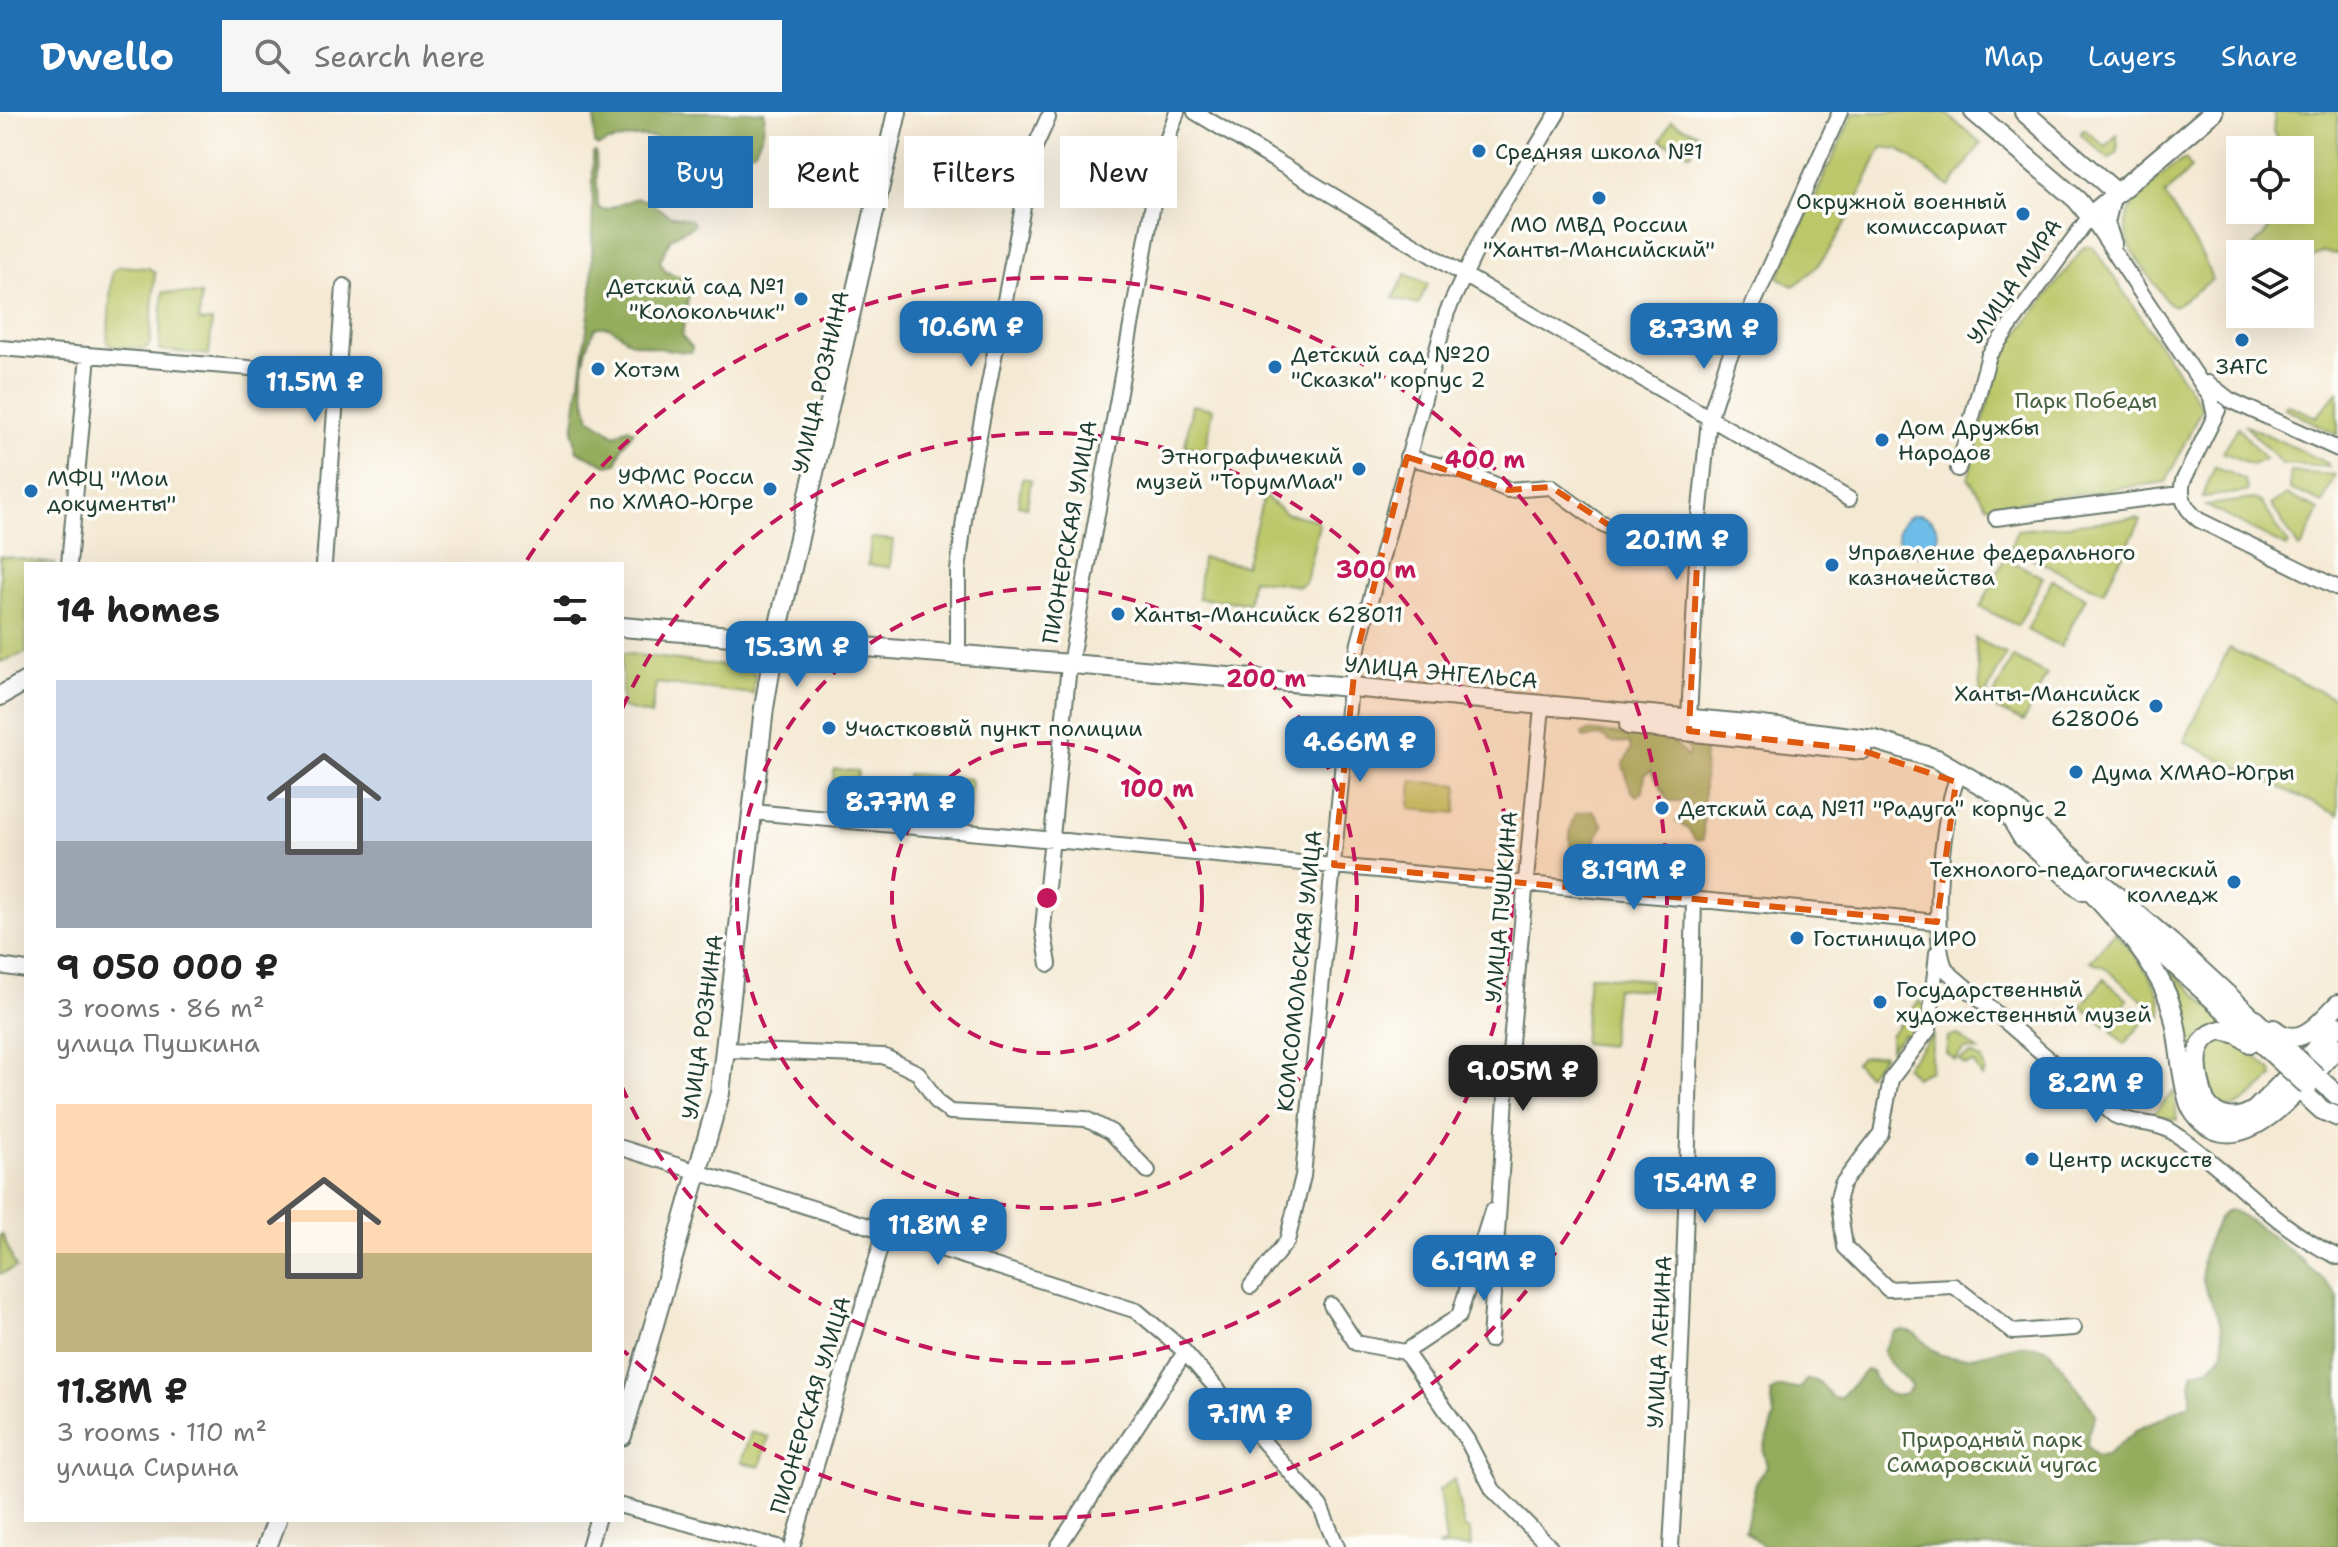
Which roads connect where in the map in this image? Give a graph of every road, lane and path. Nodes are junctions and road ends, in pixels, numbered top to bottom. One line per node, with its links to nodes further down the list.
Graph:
1 (897, 112): 26 (main road, УЛИЦА РОЗНИНА)
2 (907, 112): 26 (main road, УЛИЦА РОЗНИНА)
3 (1177, 112): 38 (street, ПИОНЕРСКАЯ УЛИЦА)
4 (1195, 112): 14 (street)
5 (1558, 112): 14 (street, КОМСОМОЛЬСКАЯ УЛИЦА)
6 (1840, 112): 22 (street)
7 (1974, 112): 13 (main road)
8 (2024, 112): 12 (main road)
9 (2200, 112): 12 (main road, УЛИЦА МИРА)
10 (2213, 112): 12 (main road, УЛИЦА МИРА)
11 (1048, 118): 37 (street)
12 (2112, 193): 13 (main road, УЛИЦА МИРА); 19 (street)
13 (2090, 216): 21 (street); 25 (street, УЛИЦА МИРА)
14 (1464, 275): 22 (street); 24 (street, КОМСОМОЛЬСКАЯ УЛИЦА)
15 (344, 286): 18 (street)
16 (0, 348): 17 (street)
17 (88, 355): 18 (street); 31 (street)
18 (338, 375): 32 (street)
19 (2209, 384): 20 (street); 21 (street)
20 (2242, 406): 21 (street); 23 (street)
21 (2215, 416): 28 (street)
22 (1709, 419): 27 (street); 30 (street)
23 (2338, 449)
24 (1407, 457): 30 (street); 42 (street, КОМСОМОЛЬСКАЯ УЛИЦА)
25 (1958, 469)
26 (819, 470): 36 (main road, УЛИЦА РОЗНИНА)
27 (1849, 499)
28 (2183, 500): 29 (street); 33 (street)
29 (1996, 518)
30 (1698, 543): 45 (street)
31 (69, 562)
32 (324, 562)
33 (2338, 588)
34 (624, 627): 36 (main road, УЛИЦА ЭНГЕЛЬСА)
35 (624, 639): 36 (main road, УЛИЦА ЭНГЕЛЬСА)
36 (779, 648): 37 (main road, УЛИЦА ЭНГЕЛЬСА); 38 (main road, УЛИЦА ЭНГЕЛЬСА); 47 (main road, УЛИЦА РОЗНИНА)
37 (958, 656): 38 (main road, УЛИЦА ЭНГЕЛЬСА)
38 (1069, 669): 42 (main road, УЛИЦА ЭНГЕЛЬСА); 49 (street, ПИОНЕРСКАЯ УЛИЦА)
39 (24, 670): 41 (main road)
40 (24, 682): 43 (main road)
41 (0, 683)
42 (1350, 693): 44 (main road, УЛИЦА ЭНГЕЛЬСА); 45 (main road, УЛИЦА ЭНГЕЛЬСА); 50 (street, КОМСОМОЛЬСКАЯ УЛИЦА)
43 (0, 696)
44 (1541, 717): 45 (main road, УЛИЦА ЭНГЕЛЬСА); 52 (street, УЛИЦА ПУШКИНА)
45 (1689, 724): 46 (main road, УЛИЦА ЭНГЕЛЬСА)
46 (1959, 777): 48 (main road); 55 (street); 57 (main road)
47 (753, 812): 49 (street); 68 (main road, УЛИЦА РОЗНИНА)
48 (2012, 820): 51 (main road); 54 (main road)
49 (1052, 838): 50 (street); 58 (street, ПИОНЕРСКАЯ УЛИЦА)
50 (1334, 865): 52 (street); 78 (street, КОМСОМОЛЬСКАЯ УЛИЦА)
51 (2079, 878): 54 (main road); 57 (main road)
52 (1525, 884): 53 (street); 75 (street, УЛИЦА ПУШКИНА)
53 (1694, 899): 55 (street); 95 (street, УЛИЦА ЛЕНИНА)
54 (2115, 920): 57 (main road); 69 (main road)
55 (1937, 922): 56 (street)
56 (1937, 946): 61 (street); 62 (street)
57 (2167, 948): 63 (main road); 65 (main road); 69 (main road)
58 (1049, 964)
59 (0, 966): 60 (street)
60 (24, 970)
61 (1955, 979): 62 (street); 77 (street)
62 (1934, 988): 80 (street)
63 (2232, 999): 65 (main road); 69 (main road)
64 (2338, 1004): 65 (main road)
65 (2261, 1018)
66 (2338, 1026): 69 (main road)
67 (2338, 1047): 69 (main road)
68 (727, 1050): 73 (street); 74 (main road, УЛИЦА РОЗНИНА)
69 (2299, 1069): 69 (main road); 70 (main road); 71 (main road)
70 (2338, 1096)
71 (2338, 1116)
72 (624, 1149): 74 (street)
73 (1148, 1171)
74 (700, 1173): 76 (street); 84 (main road, УЛИЦА РОЗНИНА)
75 (1498, 1200): 81 (street, УЛИЦА ПУШКИНА); 83 (street)
76 (885, 1231): 82 (street); 91 (street, ПИОНЕРСКАЯ УЛИЦА)
77 (2338, 1257)
78 (1251, 1286)
79 (1331, 1305): 83 (street)
80 (2074, 1328)
81 (1490, 1340)
82 (1185, 1352): 92 (street); 93 (street)
83 (1405, 1352): 94 (street)
84 (624, 1429)
85 (624, 1507): 90 (street)
86 (276, 1522): 88 (main road)
87 (596, 1522): 89 (street)
88 (267, 1547)
89 (589, 1547)
90 (778, 1547)
91 (792, 1547)
92 (1058, 1547)
93 (1337, 1547)
94 (1550, 1547)
95 (1671, 1547)

